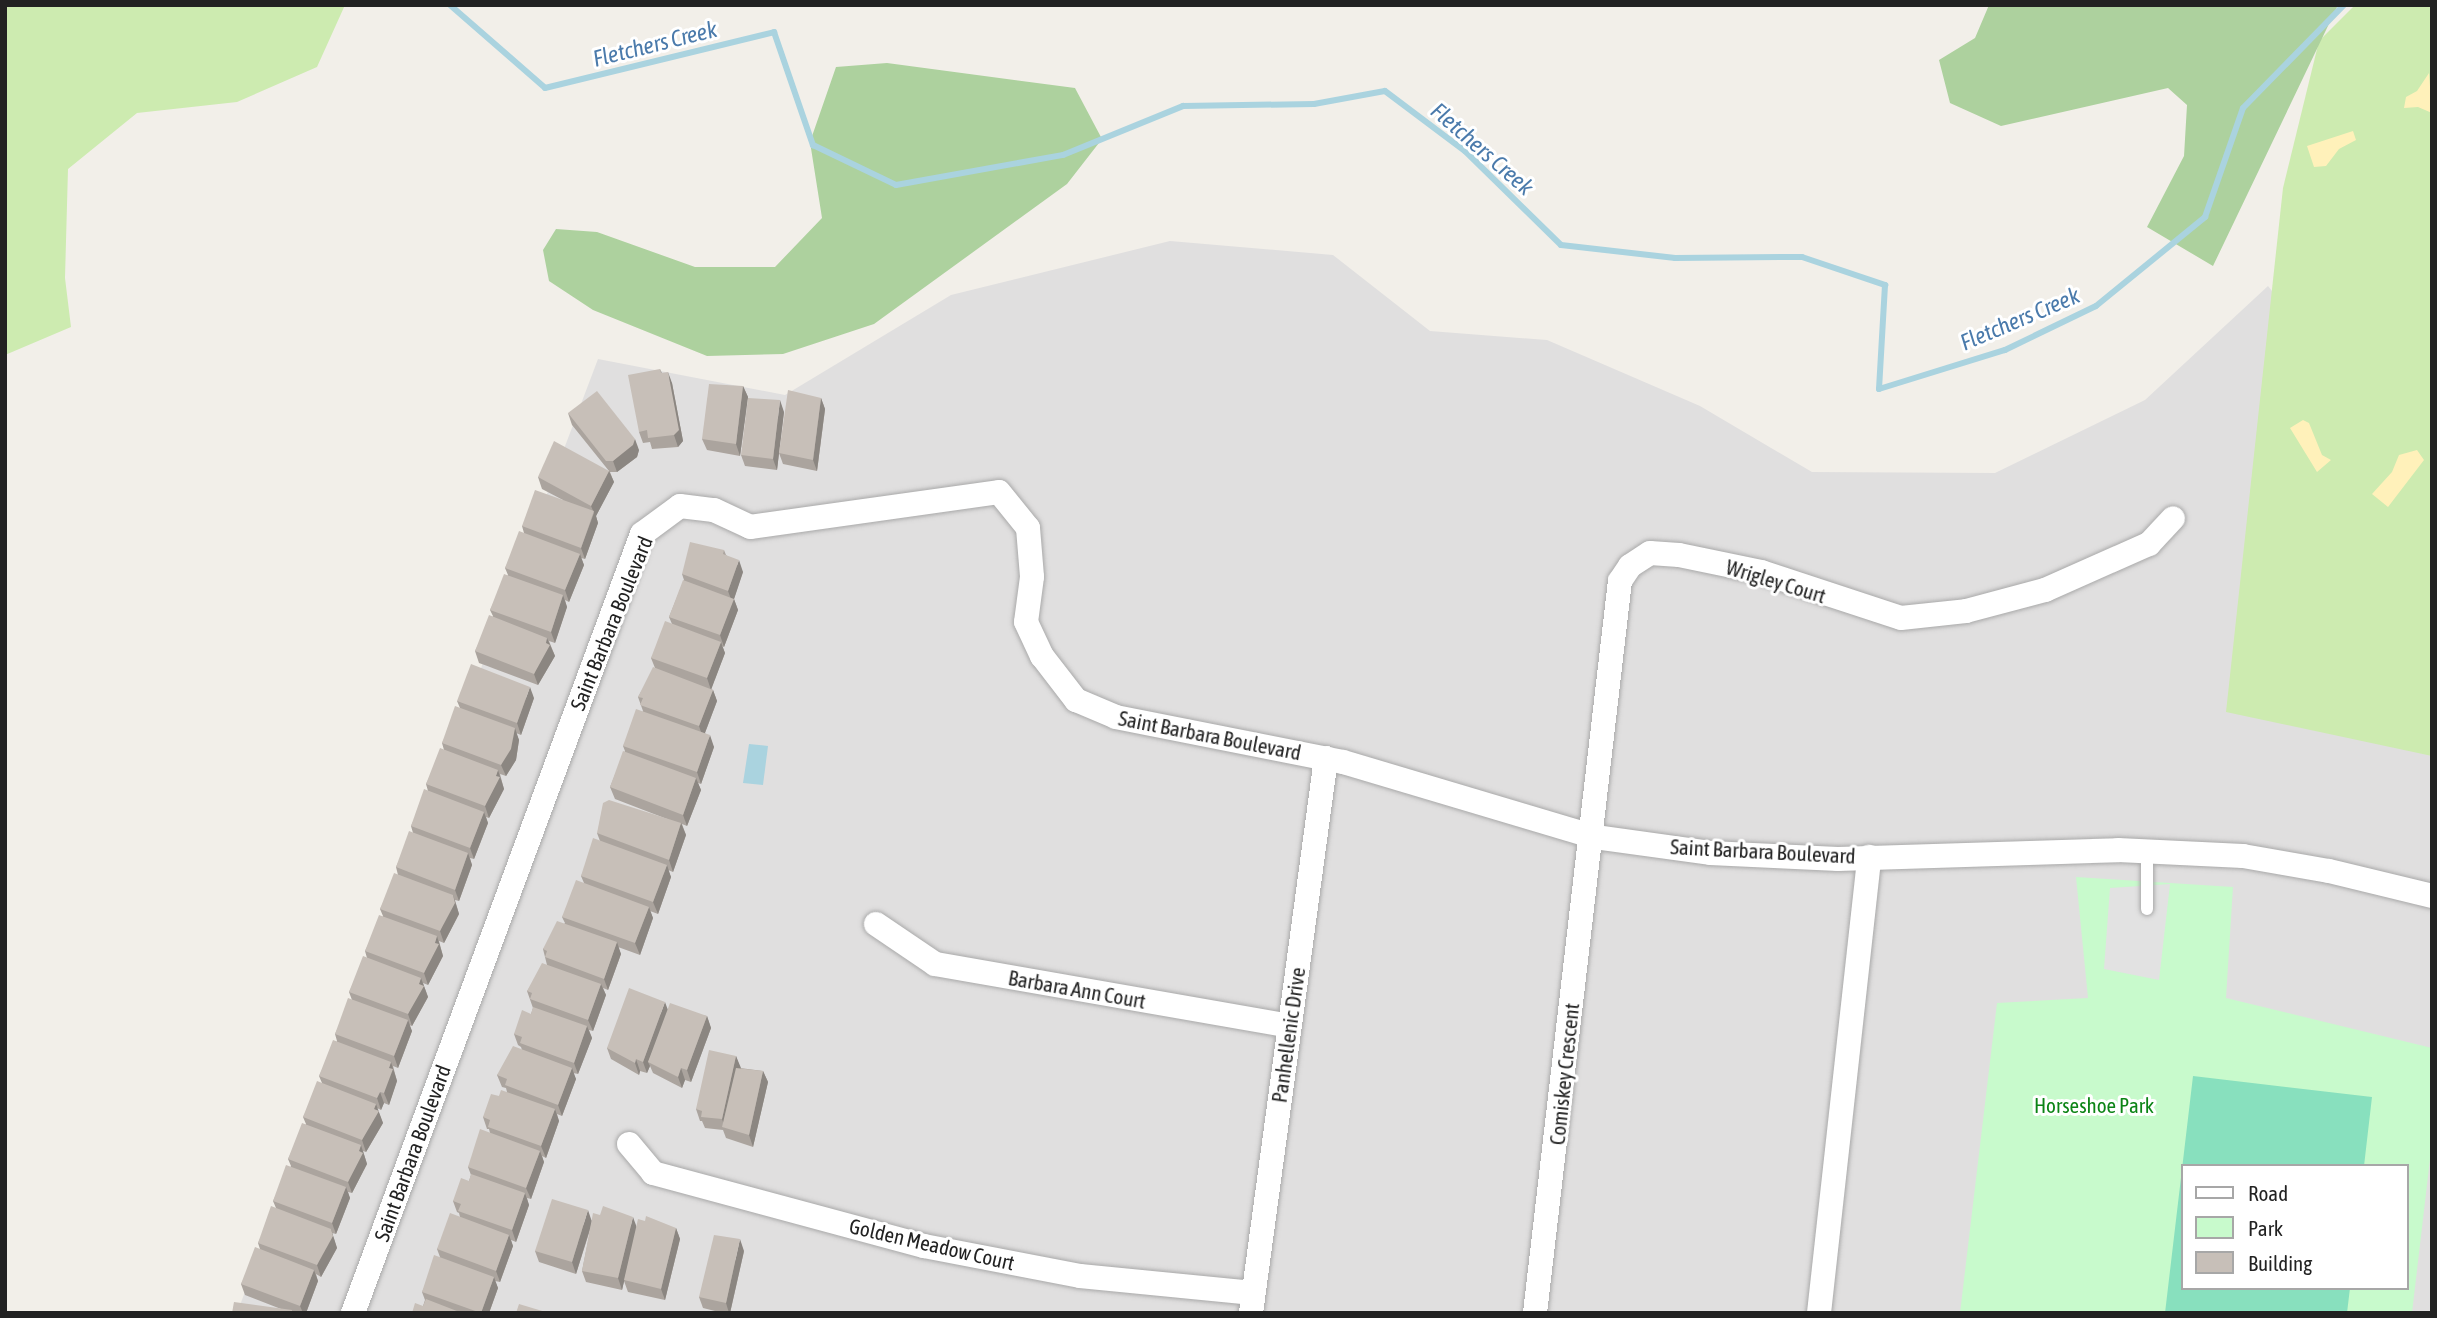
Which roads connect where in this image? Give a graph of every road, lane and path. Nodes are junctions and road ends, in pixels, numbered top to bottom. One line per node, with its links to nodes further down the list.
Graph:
1 (2174, 518): 3 (street, Wrigley Court)
2 (1326, 758): 3 (street, Saint Barbara Boulevard); 9 (street, Panhellenic Drive); 12 (street, Saint Barbara Boulevard)
3 (1591, 836): 5 (street, Saint Barbara Boulevard); 13 (street, Comiskey Crescent)
4 (2147, 852): 5 (street, Saint Barbara Boulevard); 6 (street, Saint Barbara Boulevard); 7 (lane)
5 (1869, 857): 14 (street)
6 (2432, 896)
7 (2147, 909)
8 (876, 924): 9 (street, Barbara Ann Court)
9 (1289, 1026): 11 (street, Panhellenic Drive)
10 (629, 1144): 11 (street, Golden Meadow Court)
11 (1252, 1303)
12 (353, 1313)
13 (1535, 1313)
14 (1819, 1313)

